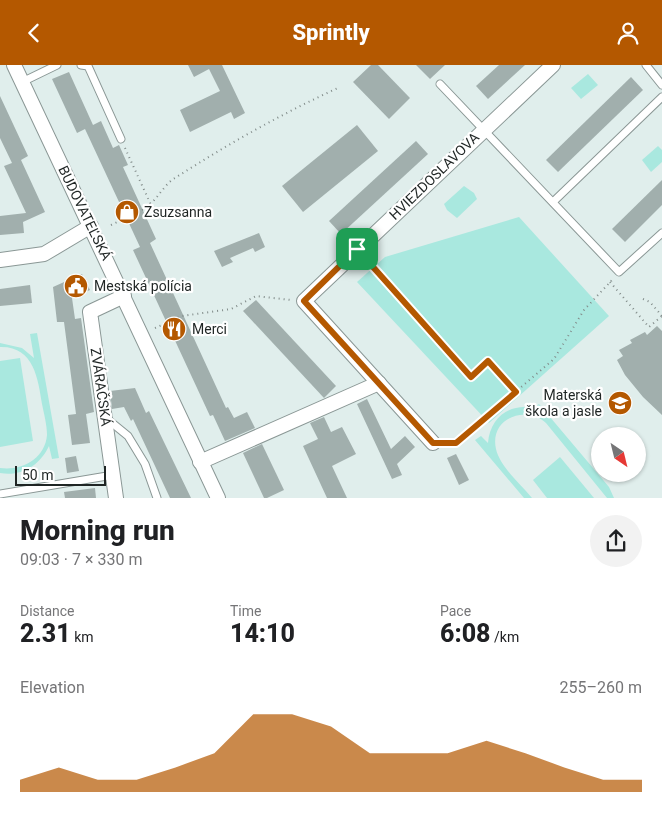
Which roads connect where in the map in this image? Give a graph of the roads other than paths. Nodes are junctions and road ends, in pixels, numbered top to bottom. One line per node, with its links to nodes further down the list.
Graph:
1 (14, 65): 6 (street, BUDOVATEĽSKÁ)
2 (58, 65): 6 (lane)
3 (81, 65): 11 (lane)
4 (553, 65): 10 (street, HVIEZDOSLAVOVA)
5 (646, 65): 8 (lane)
6 (22, 82): 13 (street, BUDOVATEĽSKÁ)
7 (440, 84): 10 (lane)
8 (662, 85)
9 (662, 97): 12 (lane)
10 (484, 129): 12 (lane); 17 (street, HVIEZDOSLAVOVA)
11 (121, 139)
12 (553, 202): 14 (lane)
13 (91, 226): 15 (street); 16 (street, BUDOVATEĽSKÁ)
14 (662, 233)
15 (0, 260)
16 (124, 296): 18 (street, ZVÁRAČSKÁ); 20 (street, BUDOVATEĽSKÁ)
17 (379, 383): 19 (street); 20 (street)
18 (105, 418): 21 (street, ZVÁRAČSKÁ); 24 (lane)
19 (433, 443)
20 (200, 462): 25 (street, BUDOVATEĽSKÁ)
21 (113, 475): 22 (lane); 23 (street, ZVÁRAČSKÁ)
22 (0, 494)
23 (116, 498)
24 (157, 498)
25 (218, 498)

